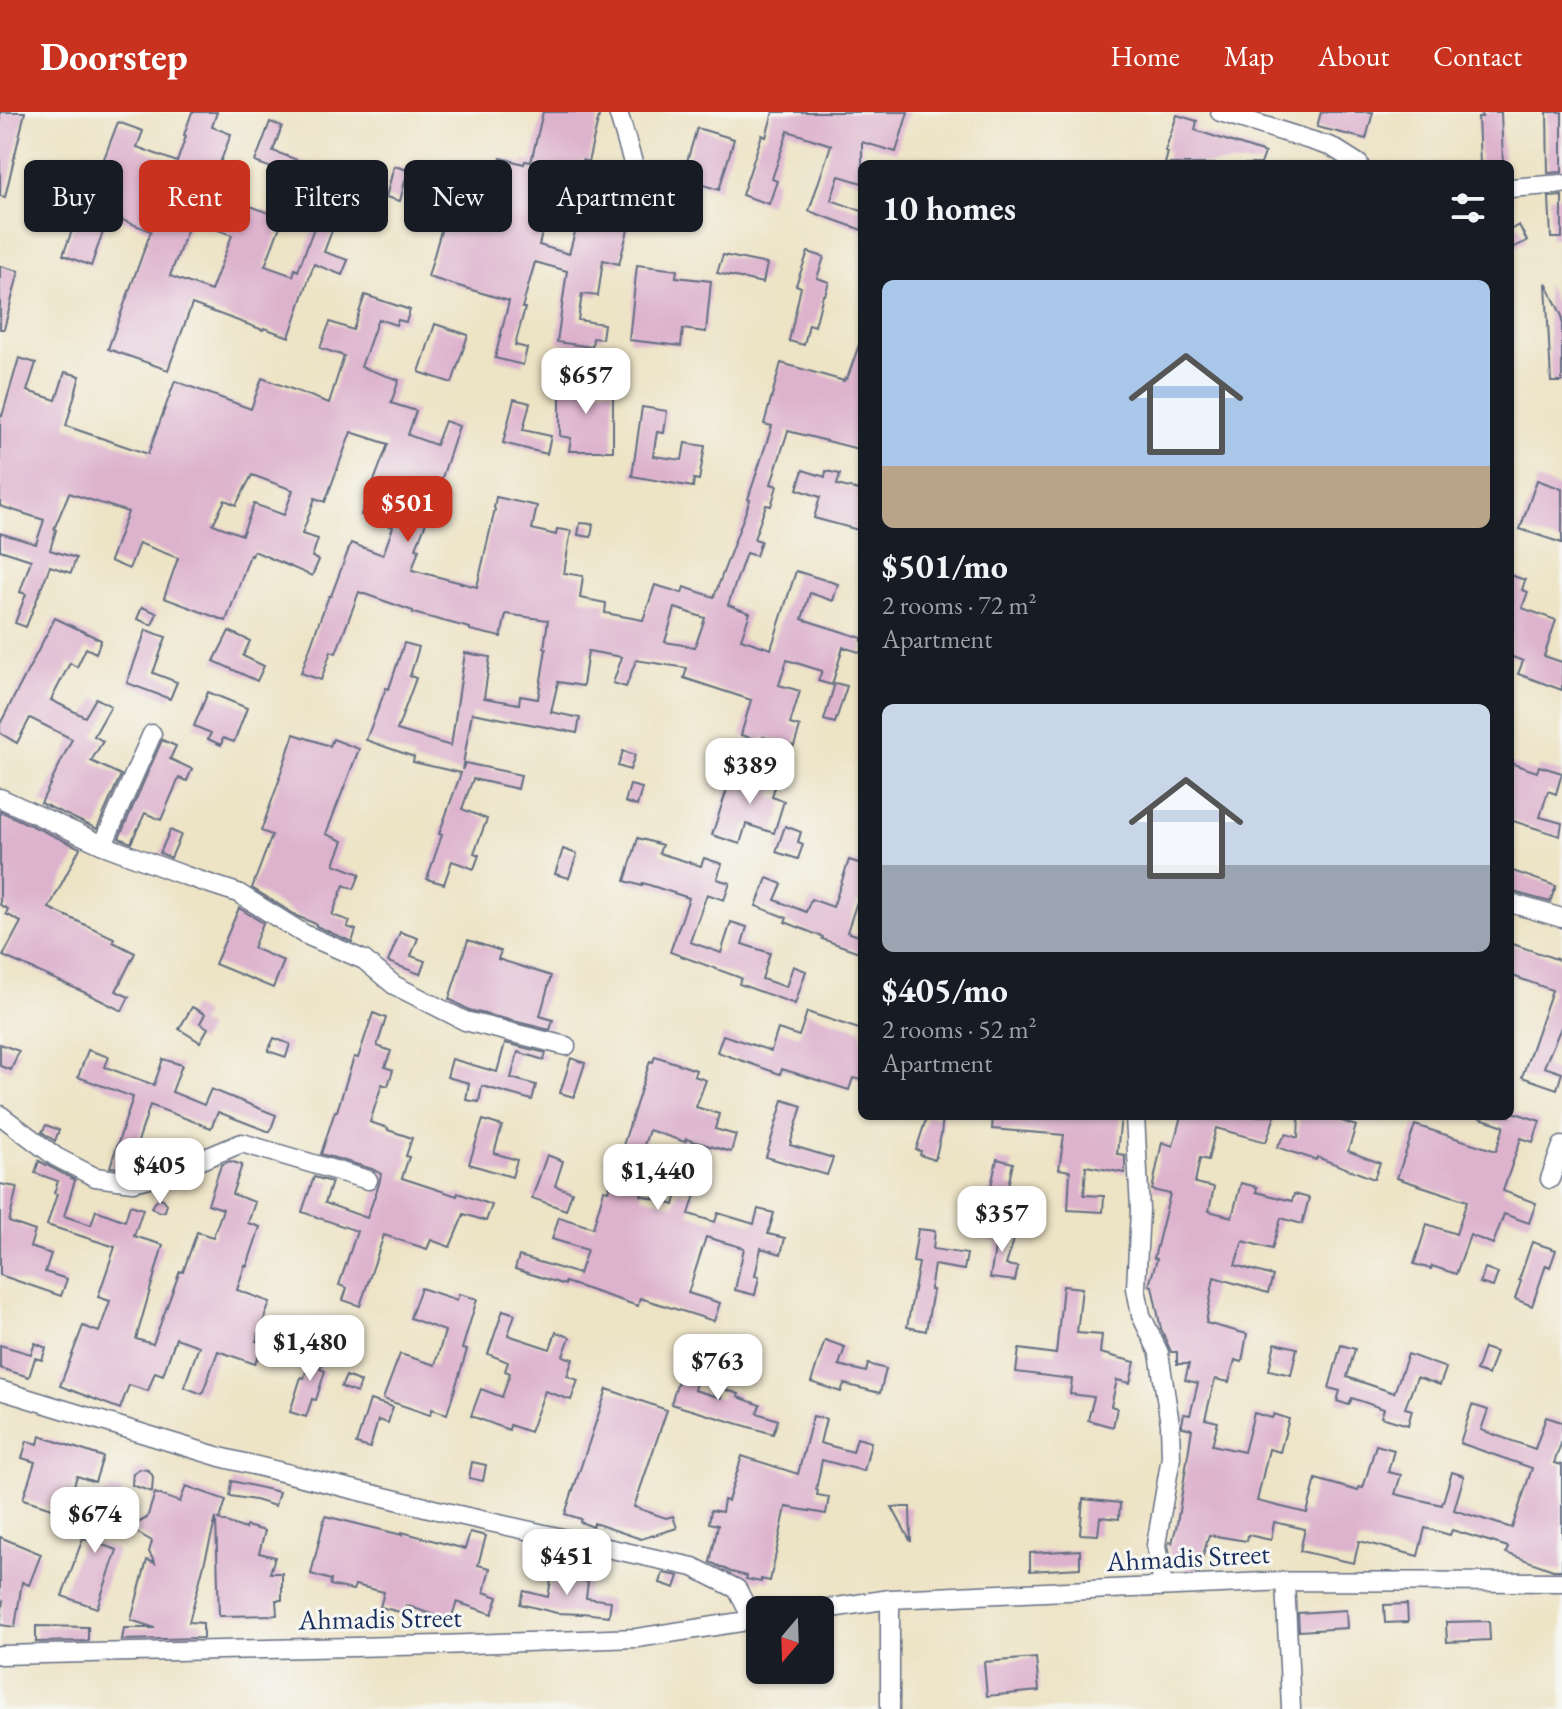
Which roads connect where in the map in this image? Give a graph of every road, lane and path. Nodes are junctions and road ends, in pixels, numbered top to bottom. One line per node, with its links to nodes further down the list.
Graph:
1 (618, 112): 3 (street)
2 (1220, 112): 4 (street)
3 (632, 160)
4 (1353, 160)
5 (1562, 184): 6 (street)
6 (1514, 188)
7 (152, 734): 9 (street)
8 (0, 798): 9 (street)
9 (103, 845): 12 (street)
10 (1514, 904): 11 (street)
11 (1562, 918)
12 (566, 1046)
13 (0, 1115): 17 (street)
14 (1135, 1120): 21 (street)
15 (1562, 1146): 16 (street)
16 (1550, 1179)
17 (368, 1180)
18 (0, 1390): 23 (street)
19 (1285, 1581): 20 (street, Ahmadis Street); 21 (street, Ahmadis Street); 28 (street)
20 (1562, 1582)
21 (1163, 1586): 22 (street, Ahmadis Street)
22 (890, 1599): 24 (street, Ahmadis Street); 27 (street)
23 (746, 1603)
24 (834, 1608)
25 (746, 1622): 26 (street, Ahmadis Street)
26 (0, 1655)
27 (890, 1709)
28 (1291, 1709)

